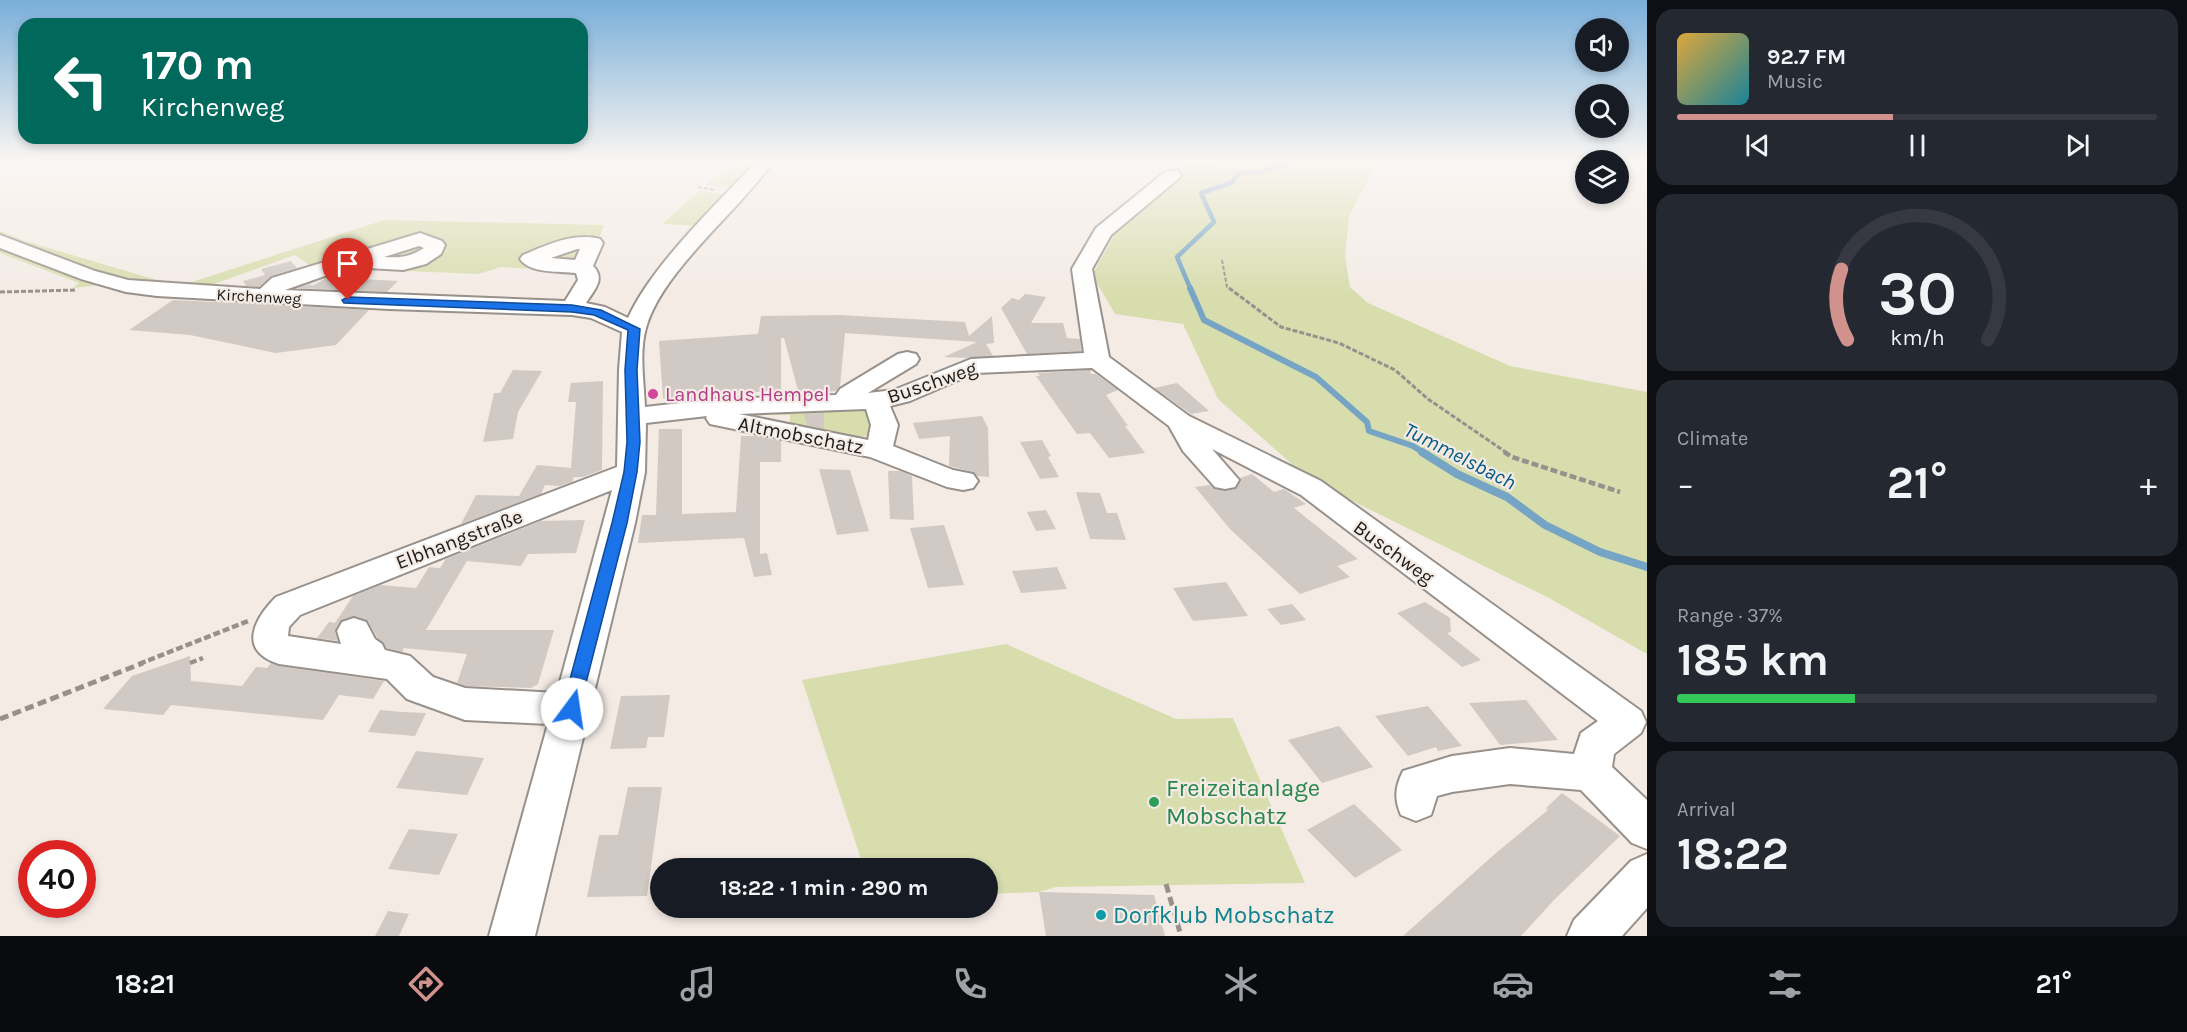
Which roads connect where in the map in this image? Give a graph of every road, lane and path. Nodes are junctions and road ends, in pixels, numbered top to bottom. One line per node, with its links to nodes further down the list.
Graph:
1 (725, 207): 10 (street)
2 (1135, 207): 15 (street)
3 (0, 241): 7 (street, Kirchenweg)
4 (1222, 260): 25 (path)
5 (349, 261): 9 (street)
6 (582, 267): 11 (street)
7 (126, 286): 8 (path); 9 (street, Kirchenweg)
8 (0, 292)
9 (265, 296): 11 (street, Kirchenweg)
10 (644, 306): 12 (street, Kirchenweg); 13 (street)
11 (572, 308): 12 (street, Kirchenweg)
12 (597, 312): 13 (street, Kirchenweg)
13 (634, 329): 19 (street)
14 (908, 359): 17 (street)
15 (1097, 360): 16 (street, Buschweg); 20 (street, Buschweg)
16 (874, 401): 17 (street, Altmobschatz); 21 (street, Altmobschatz)
17 (848, 402): 18 (street, Altmobschatz)
18 (690, 411): 19 (street, Altmobschatz); 21 (street, Altmobschatz)
19 (633, 416): 22 (street)
20 (1180, 422): 23 (street); 31 (street, Buschweg)
21 (877, 450): 24 (street, Altmobschatz)
22 (631, 472): 26 (street, Elbhangstraße); 29 (street)
23 (1226, 480)
24 (963, 482)
25 (1620, 492)
26 (288, 606): 29 (street); 30 (path)
27 (203, 658): 28 (path)
28 (190, 663)
29 (572, 709): 36 (street)
30 (0, 718)
31 (1591, 773): 32 (street); 33 (street)
32 (1416, 802)
33 (1647, 829)
34 (1647, 876): 38 (street)
35 (1166, 884): 37 (path)
36 (512, 936)
37 (1181, 936)
38 (1590, 936)

